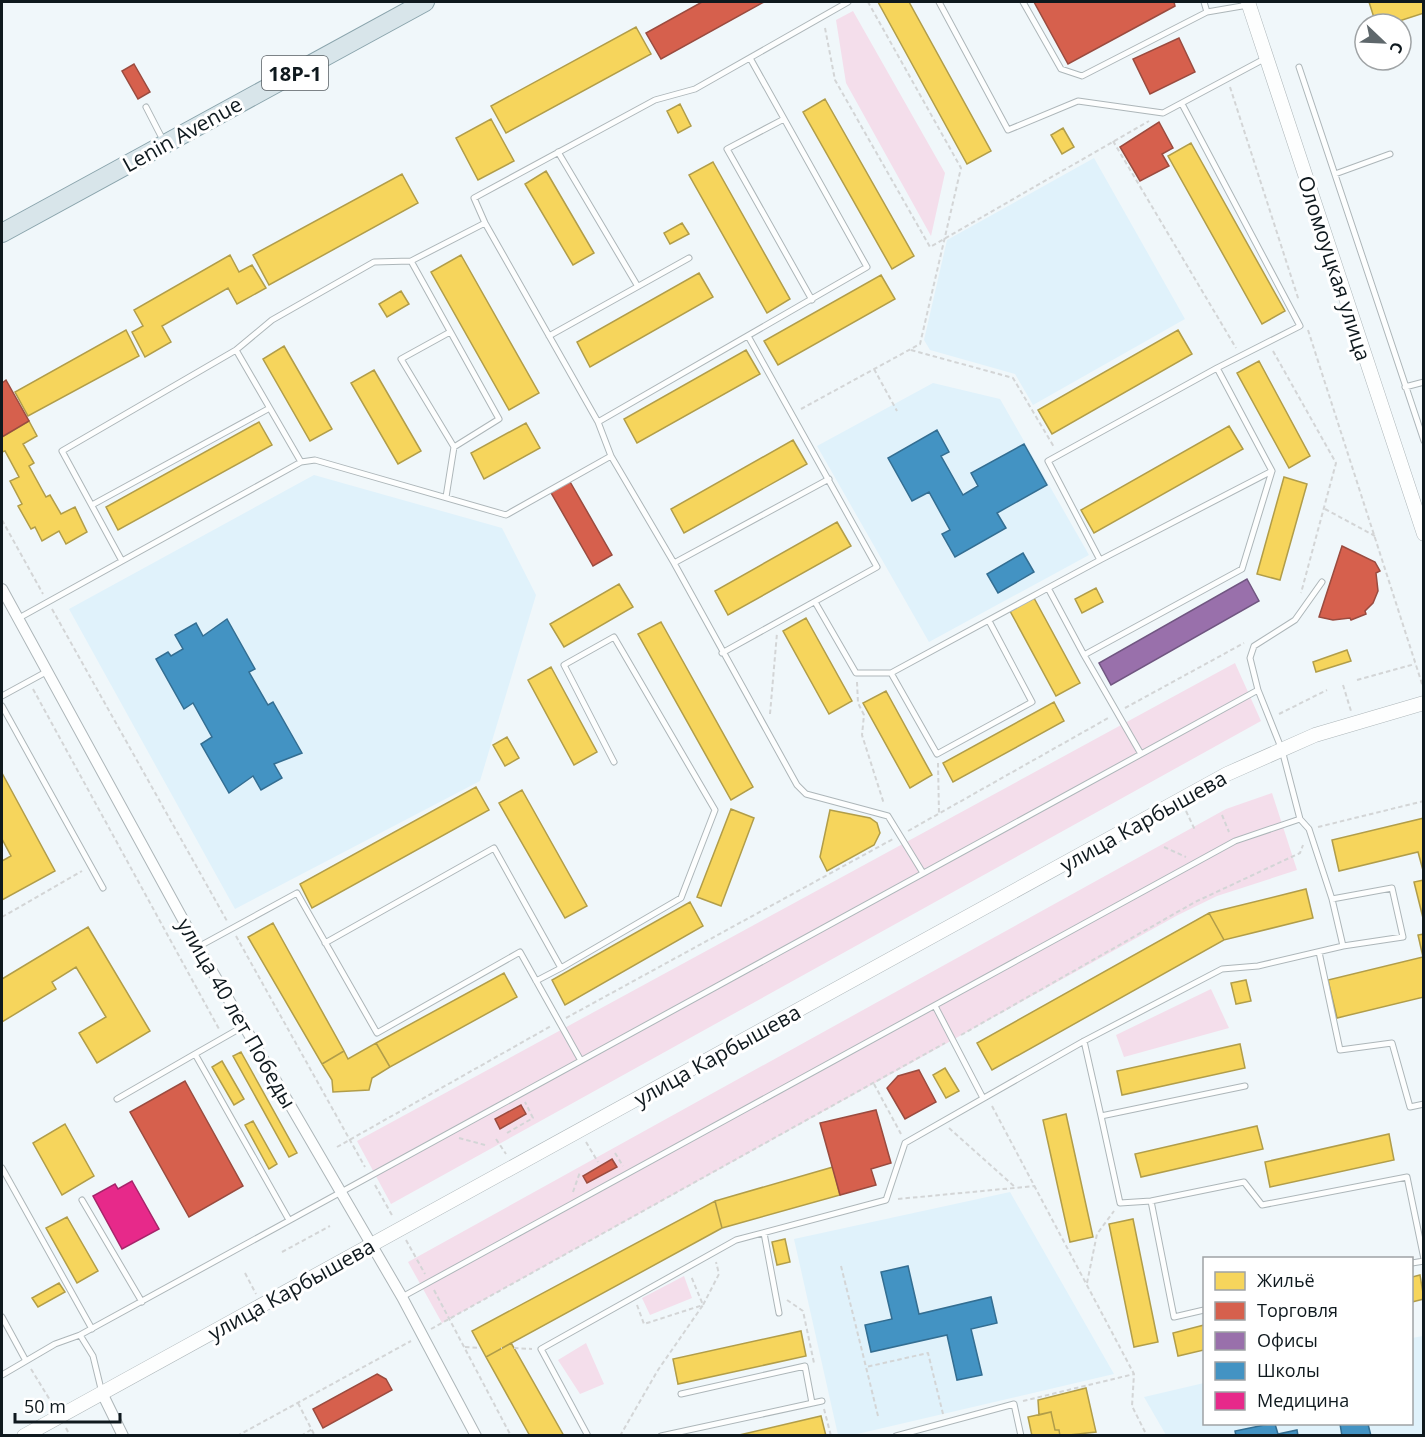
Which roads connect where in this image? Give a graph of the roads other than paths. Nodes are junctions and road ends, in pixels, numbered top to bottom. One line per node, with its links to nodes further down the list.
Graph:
1 (425, 2): 15 (main road, Lenin Avenue / 18Р-1)
2 (848, 2): 7 (lane)
3 (939, 2): 12 (lane)
4 (1023, 2): 8 (lane)
5 (1204, 2): 8 (lane)
6 (1248, 3): 8 (lane); 10 (street, Оломоуцкая улица)
7 (840, 4): 9 (lane)
8 (1207, 12)
9 (750, 58): 14 (lane); 16 (lane)
10 (1266, 58): 12 (lane); 42 (street, Оломоуцкая улица)
11 (1299, 67): 18 (lane)
12 (1182, 104): 29 (lane)
13 (146, 107): 15 (lane)
14 (784, 119): 24 (lane); 24 (lane)
15 (165, 144): 20 (main road, Lenin Avenue / 18Р-1)
16 (558, 152): 19 (lane); 23 (lane)
17 (1390, 154): 18 (lane)
18 (1335, 174): 31 (lane)
19 (485, 223): 22 (lane); 26 (lane)
20 (2, 233)
21 (689, 258): 23 (lane)
22 (411, 261): 25 (lane); 28 (lane)
23 (637, 285): 26 (lane)
24 (812, 300): 27 (lane)
25 (450, 332): 35 (lane); 35 (lane)
26 (549, 336): 33 (lane)
27 (748, 336): 33 (lane); 39 (lane)
28 (236, 350): 32 (lane); 41 (lane)
29 (1217, 368): 38 (lane); 43 (lane)
30 (1424, 382): 31 (lane)
31 (1405, 387): 34 (lane)
32 (268, 409): 37 (lane); 41 (lane)
33 (598, 422): 36 (lane)
34 (1424, 441)
35 (454, 447): 40 (lane)
36 (611, 456): 40 (lane); 45 (lane)
37 (301, 462): 40 (lane); 44 (lane)
38 (1272, 471): 43 (lane); 53 (lane)
39 (829, 479): 45 (lane); 49 (lane)
40 (446, 497)
41 (92, 505): 44 (lane)
42 (1424, 534)
43 (1100, 560): 47 (lane)
44 (122, 561): 50 (lane)
45 (674, 563): 52 (lane)
46 (1322, 582): 56 (lane)
47 (1048, 588): 51 (lane); 53 (lane)
48 (2, 589): 50 (street, улица 40 лет Победы)
49 (814, 602): 52 (lane); 55 (lane)
50 (17, 619): 54 (street, улица 40 лет Победы)
51 (989, 621): 55 (lane); 55 (lane)
52 (722, 653): 64 (lane)
53 (1084, 655): 61 (lane)
54 (46, 672): 57 (lane); 69 (street, улица 40 лет Победы)
55 (891, 673)
56 (1258, 690): 60 (lane); 61 (lane)
57 (2, 696)
58 (1424, 703): 60 (street, улица Карбышева)
59 (2, 706): 65 (lane)
60 (1282, 750): 63 (lane); 89 (street, улица Карбышева)
61 (1141, 754): 64 (lane)
62 (615, 762): 71 (lane)
63 (1300, 819): 66 (lane); 73 (lane)
64 (923, 873): 77 (lane)
65 (103, 888)
66 (1332, 899): 68 (lane); 68 (lane)
67 (325, 943): 69 (lane); 71 (lane); 72 (lane)
68 (1343, 946): 70 (lane)
69 (198, 947): 74 (street, улица 40 лет Победы)
70 (1319, 952): 75 (lane); 81 (lane)
71 (561, 968): 72 (lane)
72 (536, 981): 77 (lane)
73 (935, 1006): 79 (lane); 91 (lane)
74 (244, 1026): 76 (lane); 84 (street, улица 40 лет Победы)
75 (1084, 1041): 79 (lane); 82 (lane)
76 (195, 1054): 80 (lane); 87 (lane)
77 (580, 1059): 84 (lane)
78 (1245, 1086): 82 (lane)
79 (985, 1097): 88 (lane)
80 (117, 1099)
81 (1424, 1104)
82 (1101, 1116): 86 (lane)
83 (2, 1168): 96 (lane)
84 (341, 1192): 87 (lane); 89 (street, улица 40 лет Победы)
85 (82, 1200): 92 (lane)
86 (1151, 1201): 90 (lane); 93 (lane)
87 (290, 1220): 92 (lane)
88 (764, 1233): 94 (lane); 107 (lane)
89 (371, 1245): 91 (street, улица 40 лет Победы); 100 (street, улица Карбышева)
90 (1424, 1260)
91 (402, 1297): 106 (street, улица 40 лет Победы)
92 (142, 1302): 96 (lane)
93 (1203, 1310)
94 (779, 1313)
95 (2, 1317): 98 (lane)
96 (92, 1329): 97 (lane)
97 (80, 1335): 98 (lane); 100 (lane)
98 (26, 1361): 99 (lane)
99 (2, 1375)
100 (102, 1393): 104 (street, улица Карбышева); 105 (street)
101 (681, 1394): 103 (lane)
102 (822, 1401): 103 (lane)
103 (812, 1403): 108 (lane)
104 (24, 1436)
105 (123, 1436)
106 (476, 1436)
107 (588, 1436)
108 (661, 1436)
109 (896, 1436): 110 (lane)
110 (1021, 1436)

